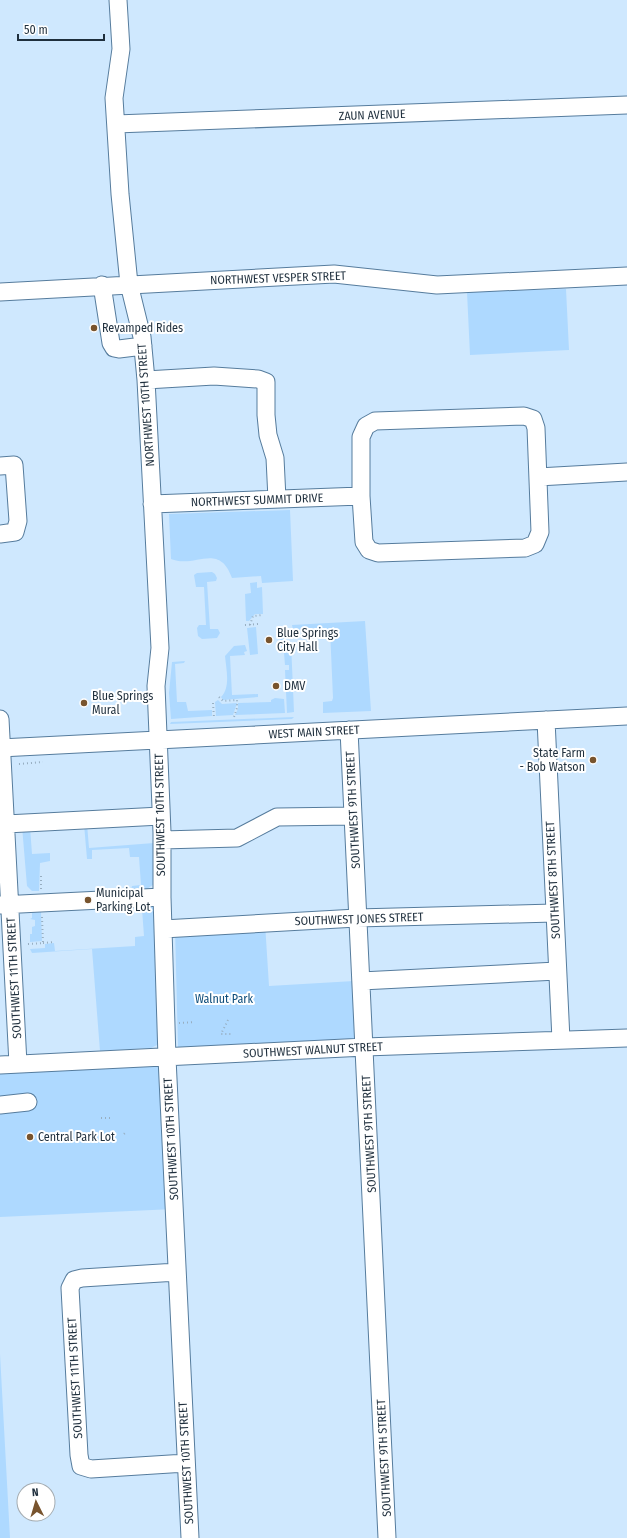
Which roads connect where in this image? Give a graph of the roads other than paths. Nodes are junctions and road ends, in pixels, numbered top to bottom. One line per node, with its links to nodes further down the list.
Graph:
1 (118, 0): 3 (street, NORTHWEST 10TH STREET)
2 (627, 105): 3 (street, ZAUN AVENUE)
3 (116, 124): 5 (street, NORTHWEST 10TH STREET)
4 (627, 276): 5 (street, NORTHWEST VESPER STREET)
5 (130, 284): 6 (street, NORTHWEST VESPER STREET); 8 (street, NORTHWEST 10TH STREET)
6 (102, 285): 7 (street, NORTHWEST VESPER STREET); 8 (street)
7 (0, 292)
8 (143, 346): 9 (street, NORTHWEST 10TH STREET)
9 (146, 380): 14 (street); 15 (street, NORTHWEST 10TH STREET)
10 (0, 466): 16 (street)
11 (627, 472): 12 (street)
12 (538, 477): 13 (street); 13 (street)
13 (361, 496): 14 (street, NORTHWEST SUMMIT DRIVE)
14 (277, 500): 15 (street, NORTHWEST SUMMIT DRIVE)
15 (152, 504): 21 (street, NORTHWEST 10TH STREET)
16 (0, 534)
17 (627, 716): 19 (street, WEST MAIN STREET)
18 (0, 719): 22 (street, SOUTHWEST 11TH STREET)
19 (546, 720): 20 (street, WEST MAIN STREET); 29 (street, SOUTHWEST 8TH STREET)
20 (349, 730): 21 (street, WEST MAIN STREET); 24 (street, SOUTHWEST 9TH STREET)
21 (158, 740): 22 (street, WEST MAIN STREET); 23 (street, SOUTHWEST 10TH STREET)
22 (1, 748): 25 (street, SOUTHWEST 11TH STREET)
23 (161, 816): 25 (street); 26 (street, SOUTHWEST 10TH STREET)
24 (353, 816): 26 (street); 30 (street, SOUTHWEST 9TH STREET)
25 (6, 824): 28 (street, SOUTHWEST 11TH STREET)
26 (162, 840): 27 (street, SOUTHWEST 10TH STREET)
27 (162, 897): 28 (street); 31 (street, SOUTHWEST 10TH STREET)
28 (5, 905): 38 (street, SOUTHWEST 11TH STREET)
29 (554, 913): 30 (street, SOUTHWEST JONES STREET); 32 (street, SOUTHWEST 8TH STREET)
30 (358, 918): 31 (street, SOUTHWEST JONES STREET); 33 (street, SOUTHWEST 9TH STREET)
31 (163, 929): 37 (street, SOUTHWEST 10TH STREET)
32 (558, 971): 33 (street); 35 (street, SOUTHWEST 8TH STREET)
33 (361, 982): 36 (street, SOUTHWEST 9TH STREET)
34 (627, 1038): 35 (street, SOUTHWEST WALNUT STREET)
35 (561, 1040): 36 (street, SOUTHWEST WALNUT STREET)
36 (364, 1047): 37 (street, SOUTHWEST WALNUT STREET); 45 (street, SOUTHWEST 9TH STREET)
37 (167, 1058): 38 (street, SOUTHWEST WALNUT STREET); 42 (street, SOUTHWEST 10TH STREET)
38 (18, 1064): 39 (street, SOUTHWEST WALNUT STREET)
39 (0, 1065)
40 (28, 1102): 41 (street)
41 (0, 1105)
42 (177, 1272): 43 (street, SOUTHWEST 10TH STREET); 43 (street, SOUTHWEST 11TH STREET)
43 (186, 1463): 44 (street, SOUTHWEST 10TH STREET)
44 (190, 1538)
45 (387, 1538)

